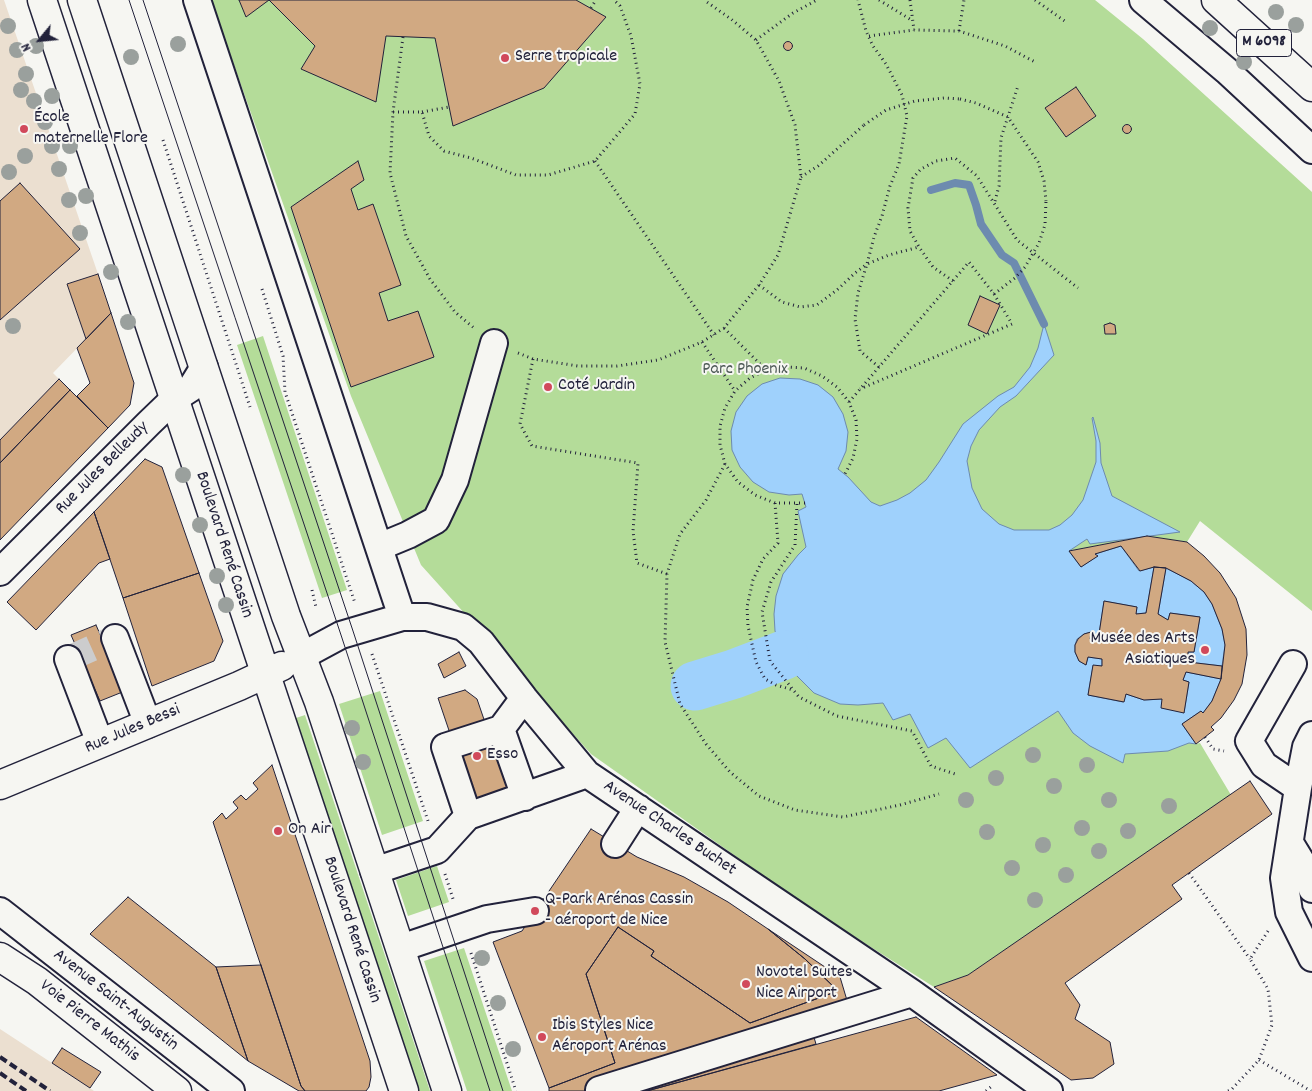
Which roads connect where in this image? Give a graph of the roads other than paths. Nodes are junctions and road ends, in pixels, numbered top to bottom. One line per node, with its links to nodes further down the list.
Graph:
1 (42, 0): 10 (main road, Boulevard René Cassin)
2 (82, 0): 9 (main road)
3 (197, 0): 11 (street)
4 (1143, 0): 7 (street)
5 (1216, 0): 6 (main road, M 6098)
6 (1312, 87)
7 (1312, 150)
8 (494, 343): 11 (street)
9 (204, 367): 10 (street, Rue Jules Belleudy); 15 (main road)
10 (174, 399): 12 (street, Rue Jules Belleudy); 18 (main road, Boulevard René Cassin)
11 (379, 547): 13 (street)
12 (0, 572)
13 (402, 617): 15 (street, Avenue Charles Buchet); 19 (street, Avenue Charles Buchet)
14 (115, 638): 20 (street)
15 (302, 656): 18 (main road, Rue Jules Bessi); 32 (main road)
16 (68, 659): 23 (street)
17 (1293, 664): 26 (street)
18 (266, 674): 20 (main road, Rue Jules Bessi); 44 (main road, Boulevard René Cassin)
19 (524, 698): 21 (street); 24 (street, Avenue Charles Buchet)
20 (148, 724): 23 (main road, Rue Jules Bessi)
21 (501, 729): 27 (street); 29 (street)
22 (1312, 735): 26 (street)
23 (100, 744): 25 (main road, Rue Jules Bessi)
24 (587, 774): 27 (street); 28 (street, Avenue Charles Buchet)
25 (0, 785)
26 (1298, 788): 30 (street)
27 (525, 797): 29 (street)
28 (638, 808): 31 (street); 39 (street, Avenue Charles Buchet)
29 (468, 816): 32 (street)
30 (1290, 843): 33 (street); 38 (street)
31 (615, 844)
32 (374, 871): 36 (main road)
33 (1312, 889)
34 (0, 911): 43 (street, Avenue Saint-Augustin)
35 (535, 911): 36 (street)
36 (401, 948): 40 (main road)
37 (0, 956): 42 (main road, Voie Pierre Mathis)
38 (1312, 958)
39 (912, 993): 41 (street); 45 (street, Avenue Charles Buchet)
40 (447, 1090)
41 (599, 1090)
42 (177, 1091)
43 (231, 1091)
44 (404, 1091)
45 (1049, 1091)

